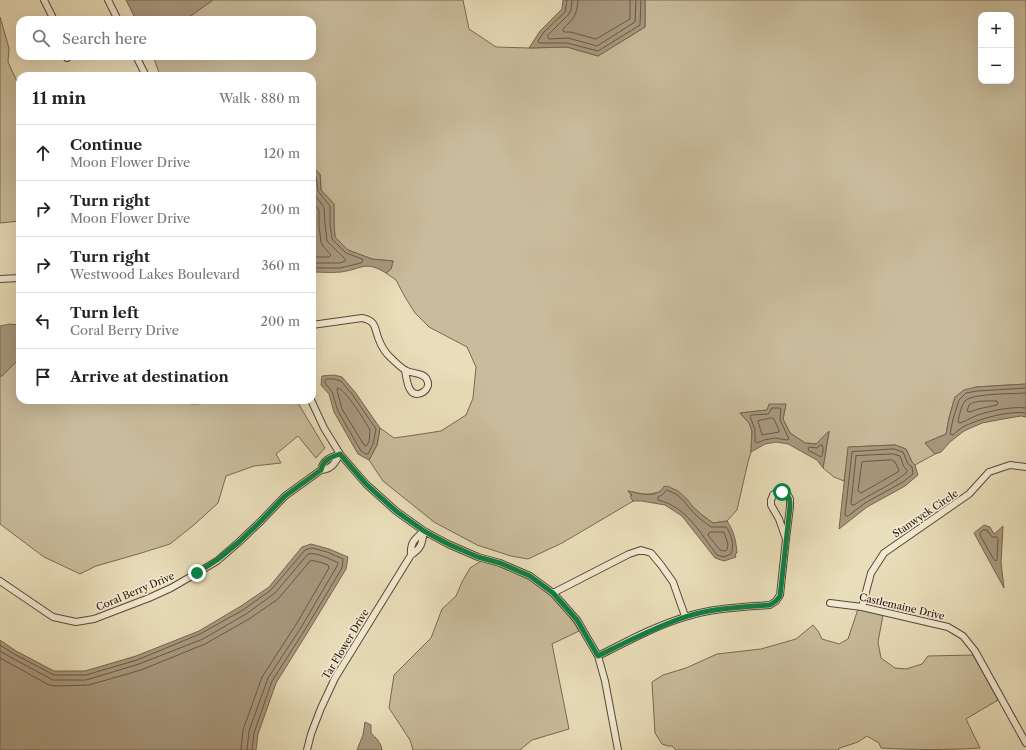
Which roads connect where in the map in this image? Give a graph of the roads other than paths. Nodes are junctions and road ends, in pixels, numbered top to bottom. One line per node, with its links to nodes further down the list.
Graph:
1 (44, 0): 3 (street)
2 (108, 0): 4 (street)
3 (52, 16)
4 (116, 16)
5 (138, 60): 6 (street)
6 (144, 72)
7 (16, 278): 8 (street)
8 (0, 279)
9 (316, 324): 10 (street)
10 (405, 370)
11 (313, 404): 12 (street)
12 (340, 454): 14 (street); 16 (street, Coral Berry Drive)
13 (1026, 467): 19 (street, Stanwyck Circle)
14 (424, 531): 17 (street); 23 (street, Tar Flower Drive)
15 (786, 539): 15 (street); 20 (street)
16 (0, 581)
17 (553, 593): 20 (street); 21 (street)
18 (830, 603): 19 (street, Castlemaine Drive)
19 (862, 606): 22 (street, Castlemaine Drive)
20 (686, 616): 21 (street)
21 (598, 656): 24 (street)
22 (1026, 743)
23 (307, 750)
24 (618, 750)

